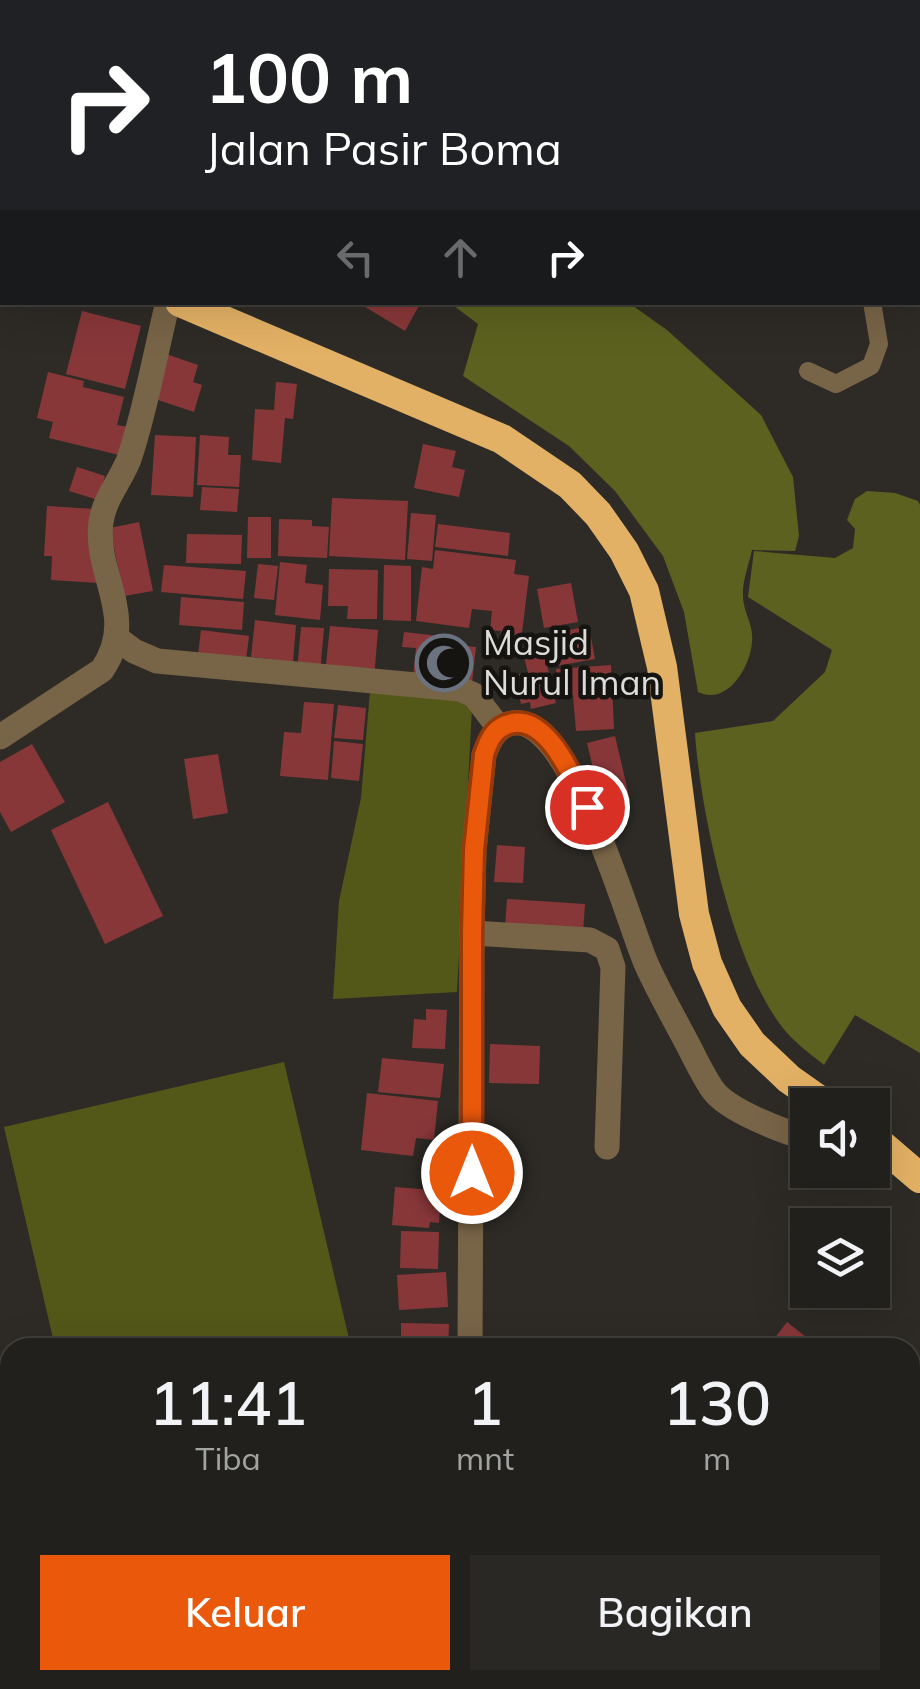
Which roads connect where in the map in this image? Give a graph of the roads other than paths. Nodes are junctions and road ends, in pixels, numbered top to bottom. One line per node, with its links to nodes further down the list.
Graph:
1 (167, 305): 5 (street)
2 (187, 305): 9 (highway)
3 (872, 305): 4 (lane)
4 (808, 371)
5 (118, 639): 6 (street); 7 (street)
6 (500, 728): 8 (street); 10 (street)
7 (0, 737)
8 (472, 933): 11 (street); 14 (street)
9 (802, 1088)
10 (790, 1130)
11 (607, 1147)
12 (890, 1153): 13 (highway)
13 (920, 1178)
14 (470, 1338)

